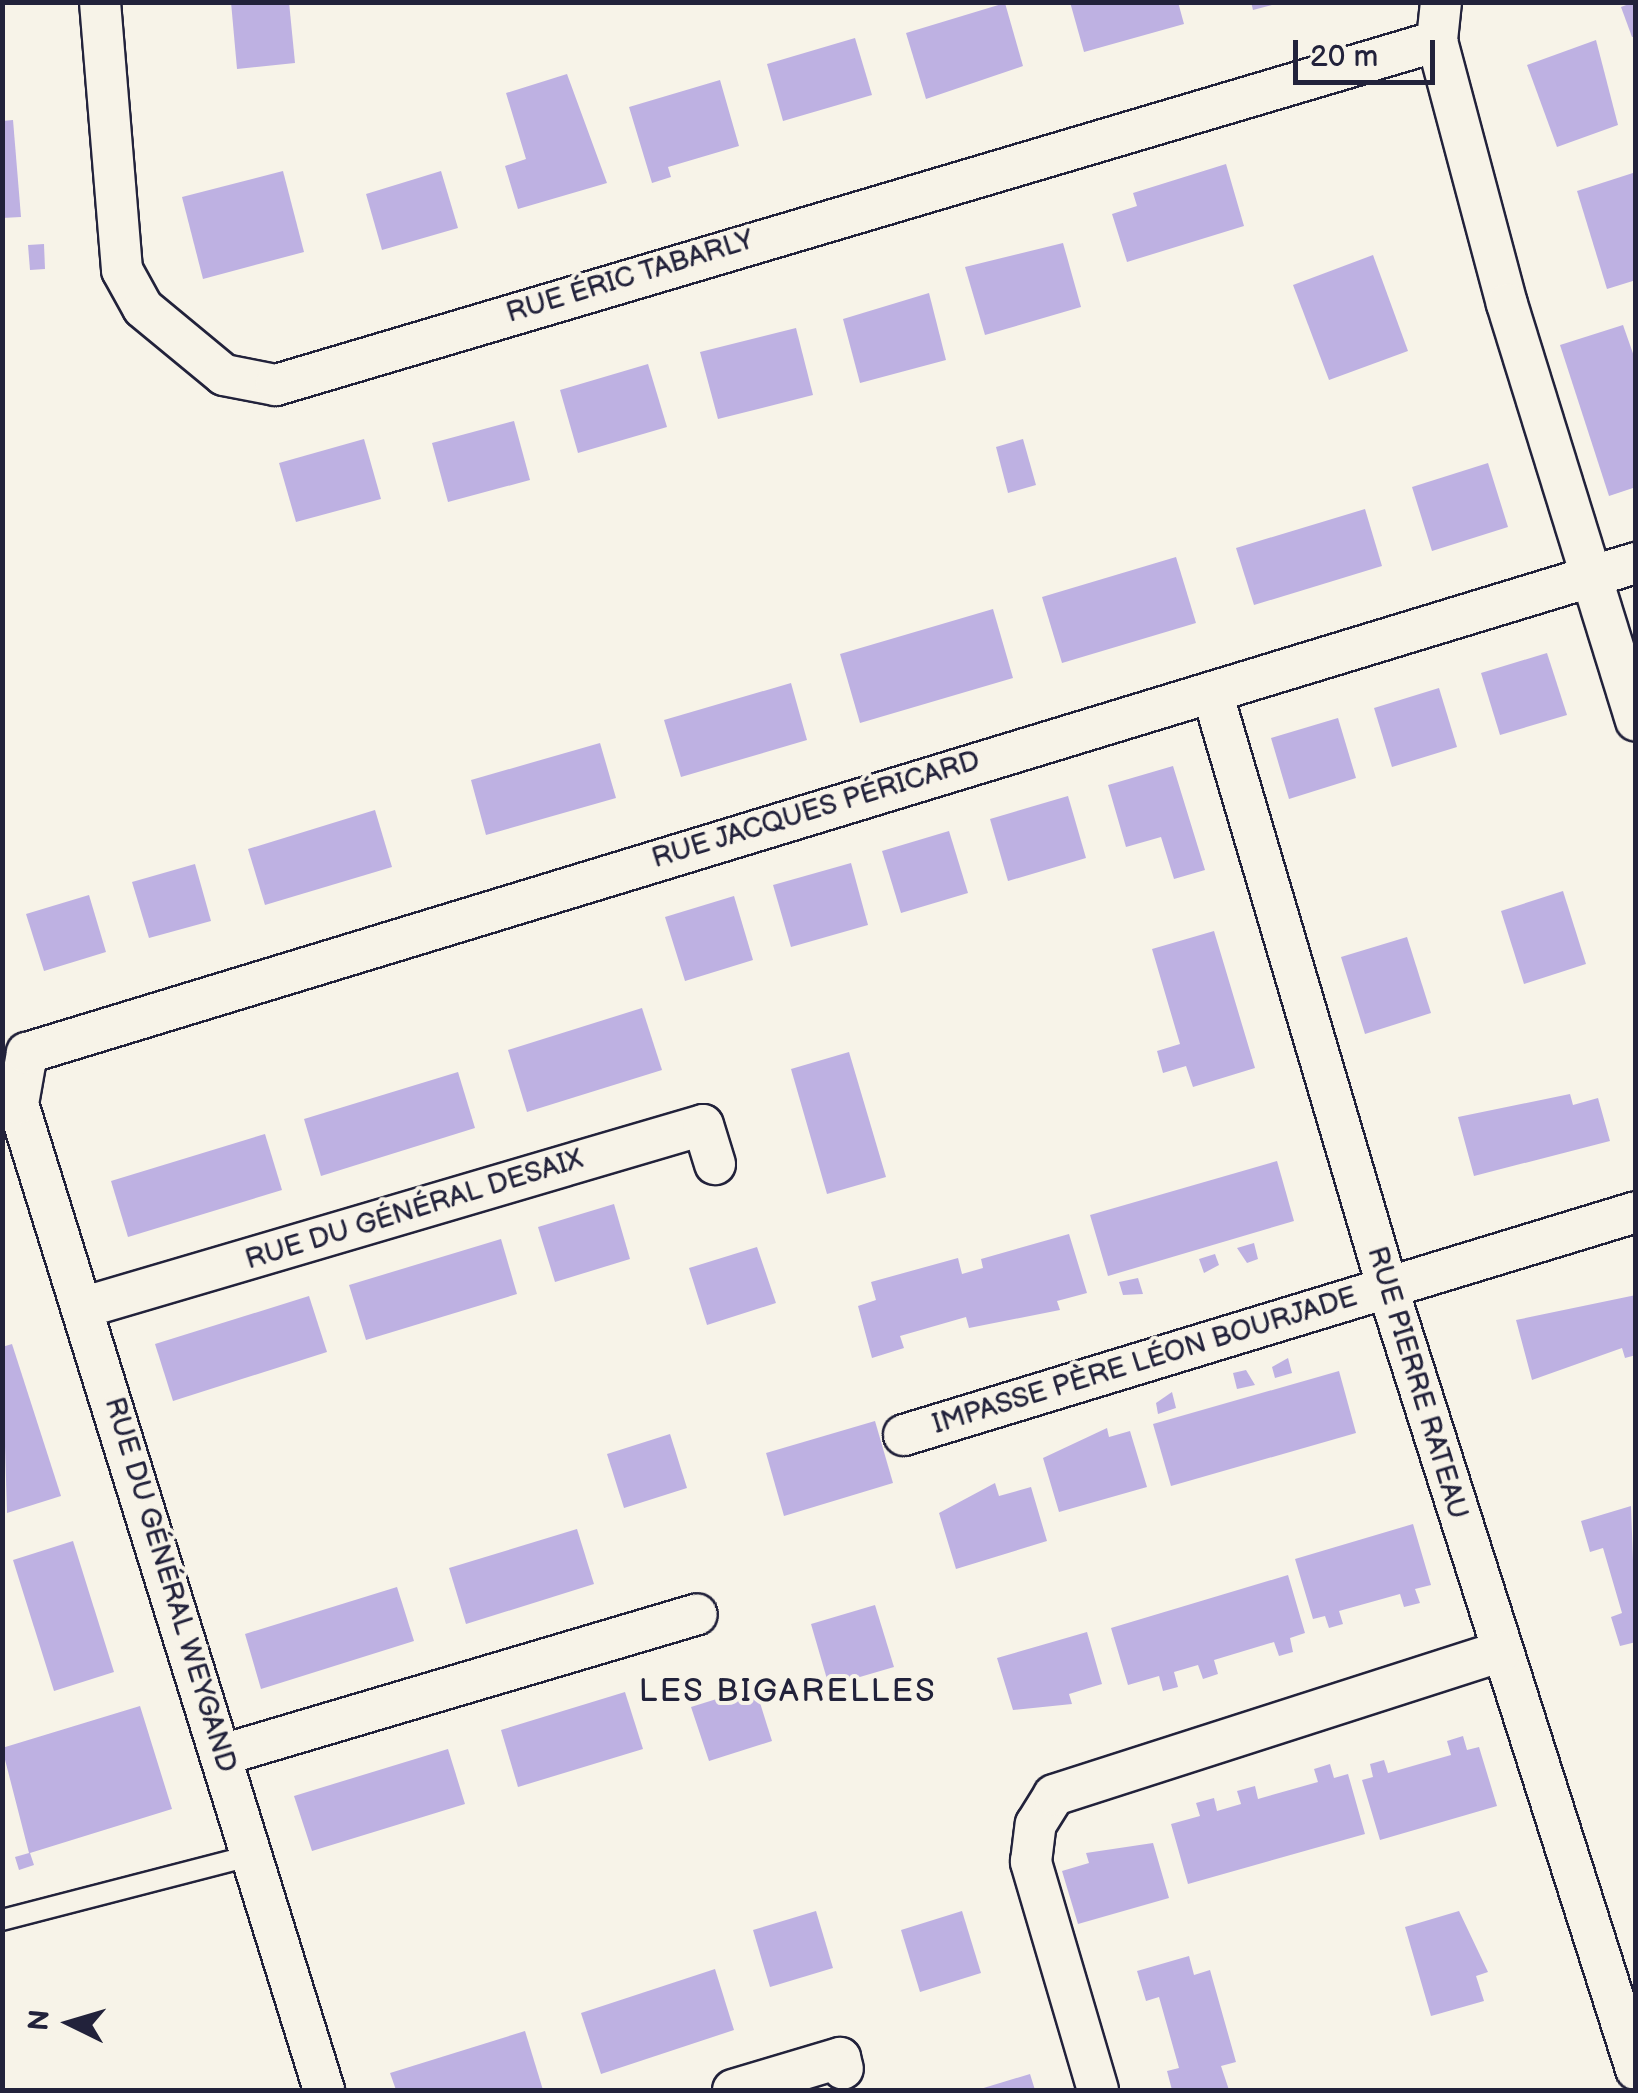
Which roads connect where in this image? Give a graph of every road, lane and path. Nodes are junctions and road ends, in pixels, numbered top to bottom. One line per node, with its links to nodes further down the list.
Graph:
1 (100, 2): 2 (street, RUE ÉRIC TABARLY)
2 (1439, 22): 4 (street, RUE ÉRIC TABARLY)
3 (1636, 564): 4 (street, RUE JACQUES PÉRICARD)
4 (1592, 577): 5 (street, RUE JACQUES PÉRICARD); 6 (street, RUE ÉRIC TABARLY)
5 (1212, 692): 7 (street, RUE JACQUES PÉRICARD); 10 (street, RUE PIERRE RATEAU)
6 (1636, 720)
7 (17, 1080): 11 (street, RUE DU GÉNÉRAL WEYGAND)
8 (715, 1164): 11 (street, RUE DU GÉNÉRAL DESAIX)
9 (1636, 1212): 10 (street, IMPASSE PÈRE LÉON BOURJADE)
10 (1387, 1286): 12 (street, IMPASSE PÈRE LÉON BOURJADE); 14 (street, RUE PIERRE RATEAU)
11 (85, 1307): 15 (street, RUE DU GÉNÉRAL WEYGAND)
12 (904, 1435)
13 (698, 1614): 15 (street)
14 (1500, 1652): 18 (street, RUE PIERRE RATEAU); 23 (street)
15 (222, 1755): 16 (street, RUE DU GÉNÉRAL WEYGAND)
16 (254, 1855): 17 (lane); 21 (street, RUE DU GÉNÉRAL WEYGAND)
17 (2, 1920)
18 (1628, 2020): 20 (street, RUE PIERRE RATEAU)
19 (842, 2069): 22 (street)
20 (1636, 2069)
21 (324, 2090)
22 (733, 2090)
23 (1098, 2090)

